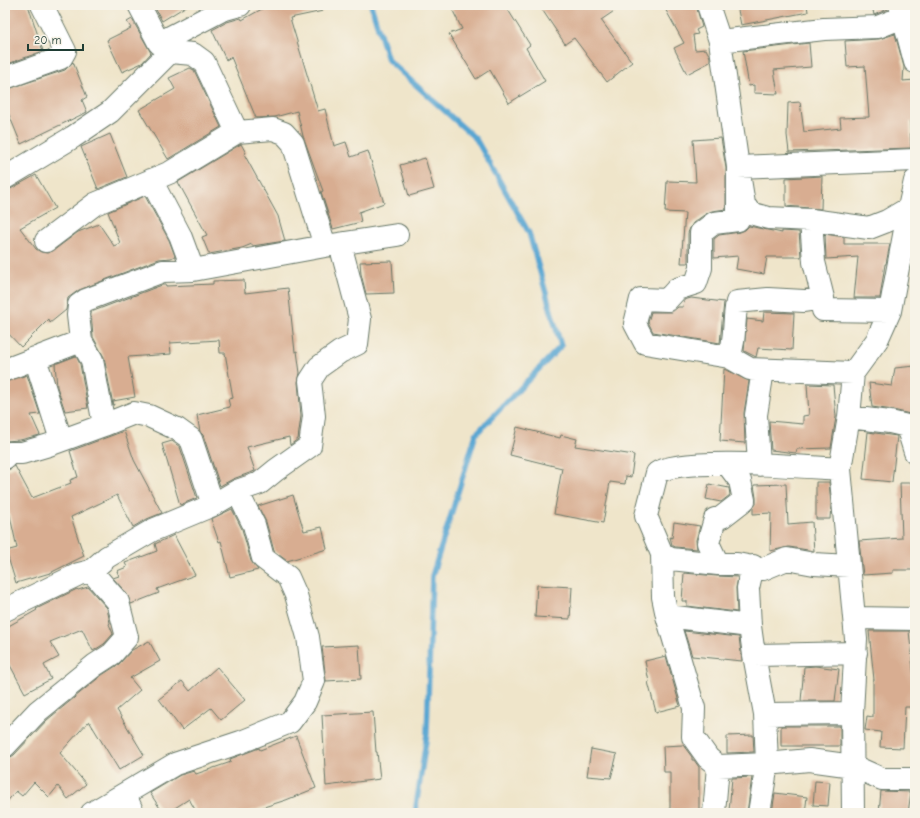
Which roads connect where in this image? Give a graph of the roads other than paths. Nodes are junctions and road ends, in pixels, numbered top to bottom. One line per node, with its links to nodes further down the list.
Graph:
1 (42, 5): 9 (street)
2 (139, 5): 7 (street)
3 (708, 5): 6 (street)
4 (227, 7): 7 (street)
5 (901, 11): 6 (street); 8 (street)
6 (720, 41): 12 (street)
7 (164, 48): 10 (street); 13 (street)
8 (915, 62)
9 (5, 78)
10 (237, 132): 14 (street); 20 (street)
11 (915, 160): 12 (street)
12 (738, 167): 17 (street); 25 (street)
13 (5, 178)
14 (151, 180): 19 (street); 21 (street)
15 (915, 181): 16 (street)
16 (908, 208): 17 (street); 23 (street)
17 (811, 220): 22 (street)
18 (397, 235): 20 (street)
19 (46, 240)
20 (332, 245): 21 (street); 38 (street)
21 (193, 270): 24 (street)
22 (823, 298): 23 (street); 25 (street)
23 (890, 310): 29 (street)
24 (81, 341): 26 (street); 31 (street)
25 (729, 357): 28 (street)
26 (35, 358): 27 (street); 32 (street)
27 (5, 370)
28 (763, 370): 29 (street); 36 (street)
29 (853, 373): 30 (street)
30 (849, 417): 33 (street); 37 (street)
31 (104, 425): 32 (street); 39 (street)
32 (61, 440): 34 (street)
33 (914, 444)
34 (6, 451)
35 (728, 465): 36 (street); 40 (street); 41 (street)
36 (759, 465): 37 (street)
37 (840, 469): 43 (street)
38 (237, 491): 39 (street); 59 (street)
39 (213, 505): 44 (street)
40 (662, 554): 41 (street); 46 (street)
41 (718, 564): 42 (street)
42 (753, 566): 43 (street); 49 (street)
43 (849, 566): 47 (street)
44 (91, 571): 45 (street); 54 (street)
45 (5, 610)
46 (667, 616): 49 (street); 56 (street)
47 (854, 618): 48 (street); 50 (street)
48 (915, 619)
49 (750, 626): 51 (street)
50 (856, 653): 51 (street); 52 (street)
51 (754, 655): 53 (street)
52 (852, 713): 53 (street); 57 (street)
53 (765, 714): 55 (street)
54 (6, 743)
55 (767, 764): 56 (street); 57 (street); 62 (street)
56 (718, 766): 61 (street)
57 (853, 766): 58 (street); 63 (street)
58 (915, 780)
59 (129, 804): 60 (street)
60 (92, 813)
61 (714, 813)
62 (759, 813)
63 (853, 813)

